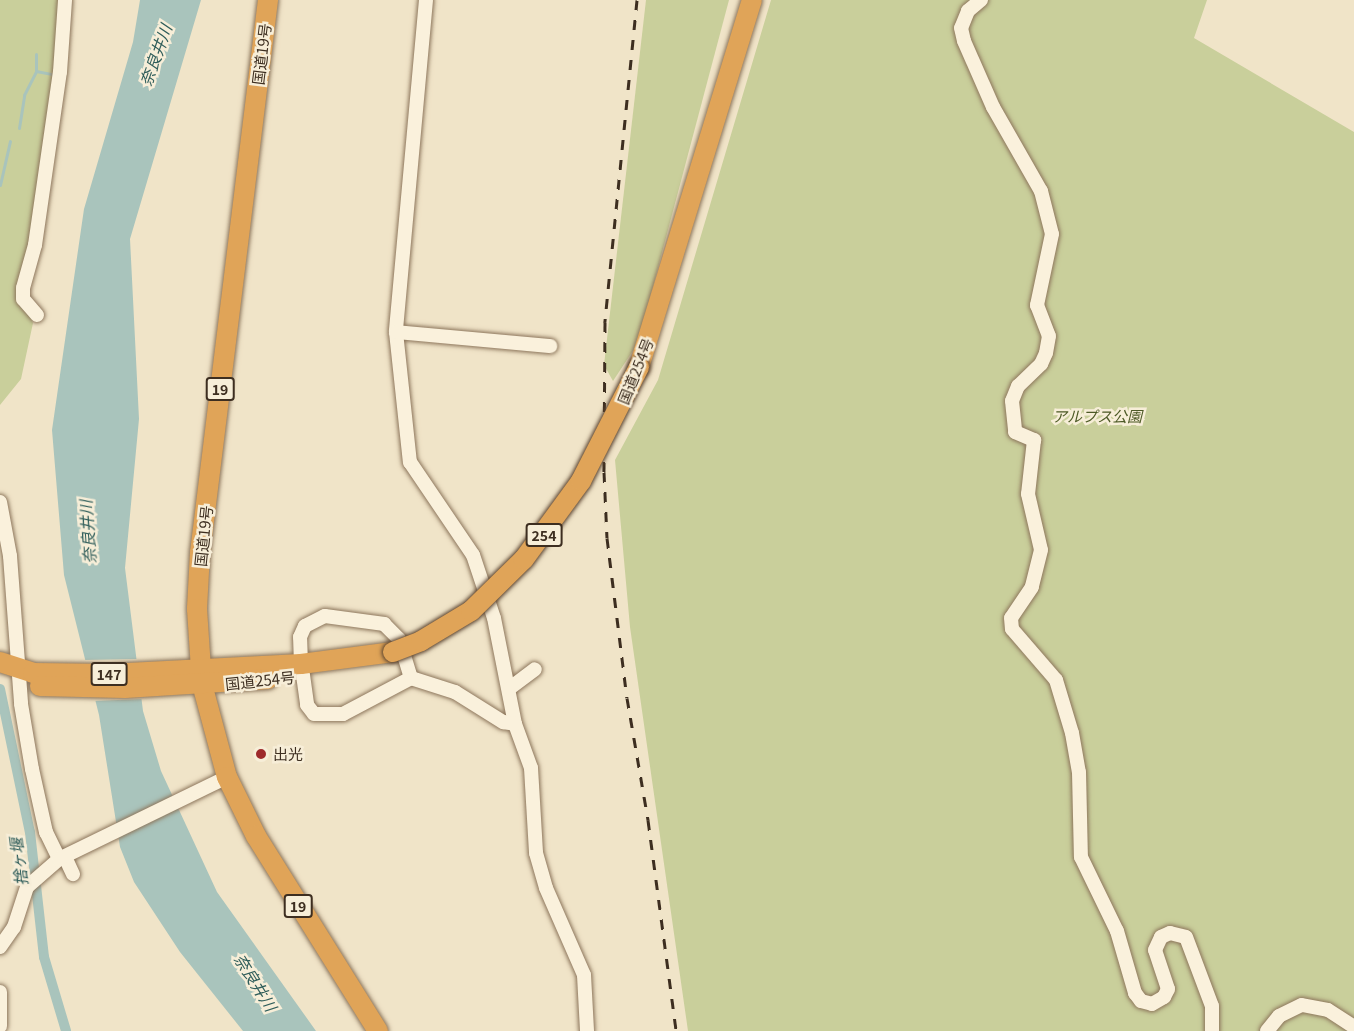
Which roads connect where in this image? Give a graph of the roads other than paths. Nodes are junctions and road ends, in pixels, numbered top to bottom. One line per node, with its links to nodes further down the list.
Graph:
1 (65, 0): 6 (street)
2 (268, 0): 13 (highway, 国道19号 / 19)
3 (426, 0): 7 (street)
4 (752, 0): 10 (highway, 国道254号 / 254, bridge)
5 (981, 0): 26 (street)
6 (37, 315)
7 (396, 332): 8 (street); 15 (street)
8 (550, 346)
9 (0, 502): 12 (street)
10 (302, 669): 13 (highway, 国道254号 / 254); 14 (street); 14 (street)
11 (535, 669): 15 (street)
12 (15, 674): 13 (highway, 147); 18 (street)
13 (193, 678): 17 (highway, 国道19号 / 19)
14 (411, 678): 16 (street)
15 (510, 688): 16 (street)
16 (515, 724): 25 (street)
17 (227, 777): 18 (street); 24 (highway, 国道19号 / 19)
18 (65, 857): 19 (street); 20 (street)
19 (73, 874)
20 (0, 947)
21 (0, 992): 22 (street)
22 (0, 1026)
23 (1354, 1027): 27 (street)
24 (378, 1031)
25 (587, 1031)
26 (1212, 1031)
27 (1267, 1031)

